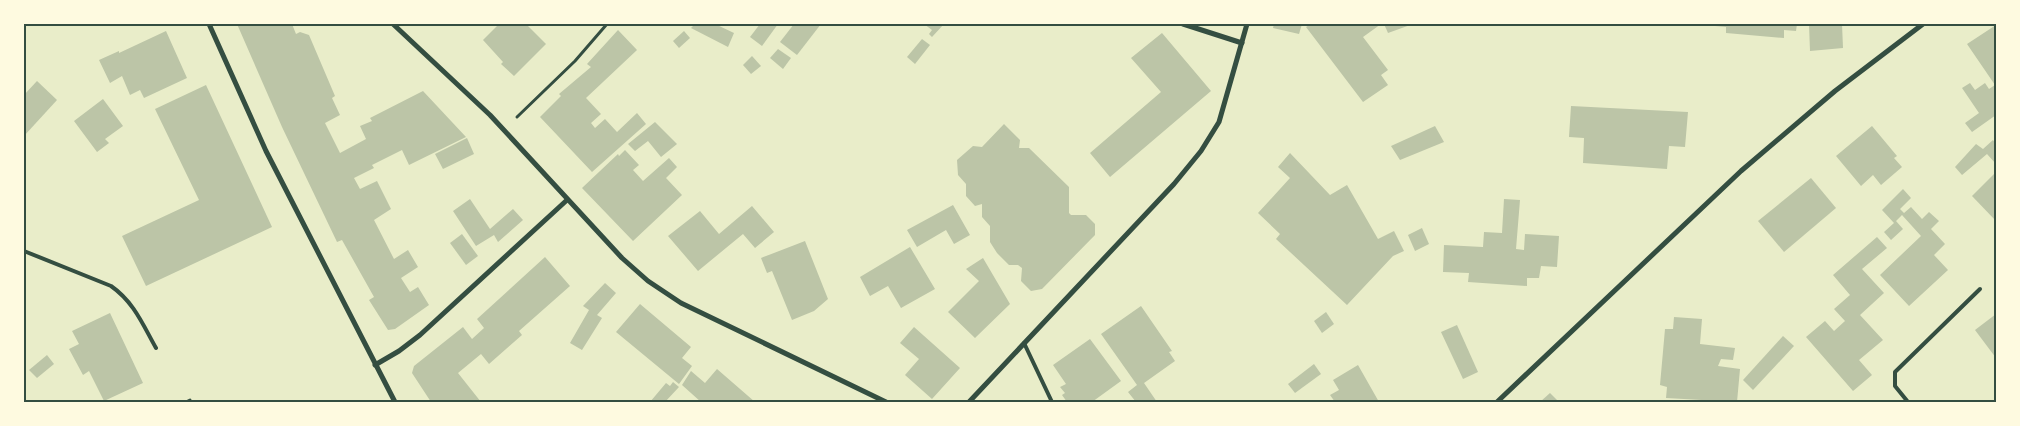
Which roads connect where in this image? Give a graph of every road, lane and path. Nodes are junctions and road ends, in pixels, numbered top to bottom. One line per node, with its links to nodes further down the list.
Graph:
1 (209, 24): 14 (street)
2 (392, 24): 8 (street)
3 (607, 24): 8 (path)
4 (1183, 24): 7 (street)
5 (1247, 24): 7 (street)
6 (1923, 24): 21 (street)
7 (1242, 43): 12 (street)
8 (504, 130): 9 (street)
9 (568, 200): 14 (street); 18 (street)
10 (24, 251): 13 (lane)
11 (1980, 289): 22 (lane)
12 (1024, 343): 19 (street); 20 (lane)
13 (156, 348)
14 (375, 365): 17 (street)
15 (190, 400): 16 (path)
16 (186, 402)
17 (395, 402)
18 (886, 402)
19 (969, 402)
20 (1052, 402)
21 (1496, 402)
22 (1908, 402)

